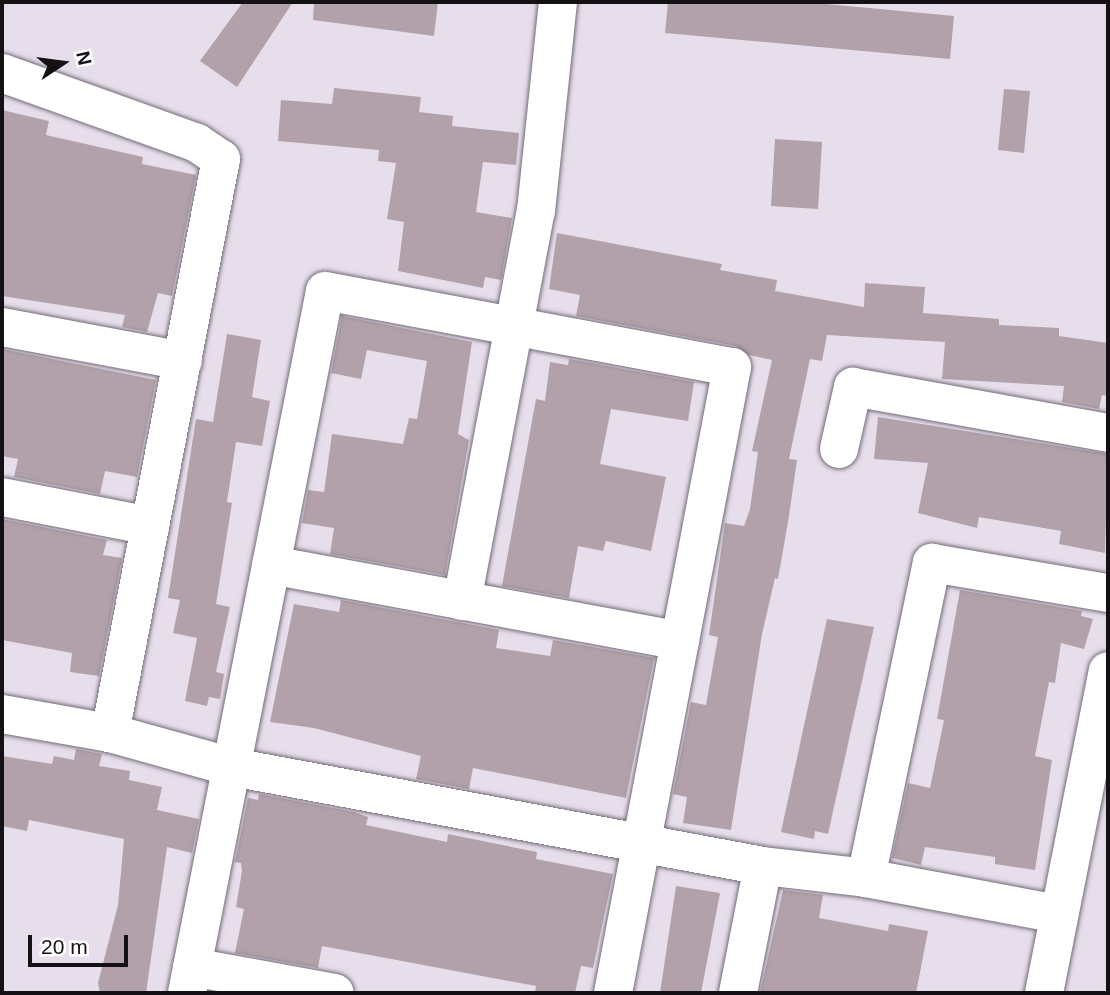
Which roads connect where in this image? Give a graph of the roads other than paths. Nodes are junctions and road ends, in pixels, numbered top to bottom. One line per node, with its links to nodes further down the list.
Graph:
1 (558, 2): 3 (street)
2 (2, 73): 5 (street)
3 (515, 326): 10 (street); 12 (street); 13 (street)
4 (2, 327): 5 (street)
5 (183, 361): 9 (street)
6 (1108, 433): 7 (street)
7 (839, 449)
8 (2, 497): 9 (street)
9 (150, 526): 16 (street)
10 (271, 565): 12 (street); 17 (street)
11 (1108, 593): 20 (street)
12 (462, 601): 13 (street)
13 (680, 641): 18 (street)
14 (1108, 671): 21 (street)
15 (2, 714): 16 (street)
16 (110, 733): 17 (street)
17 (232, 767): 18 (street); 22 (street)
18 (642, 844): 19 (street); 24 (street)
19 (763, 866): 20 (street); 25 (street)
20 (866, 878): 21 (street)
21 (1059, 914): 26 (street)
22 (189, 980): 23 (street)
23 (335, 993)
24 (613, 993)
25 (738, 993)
26 (1044, 993)

